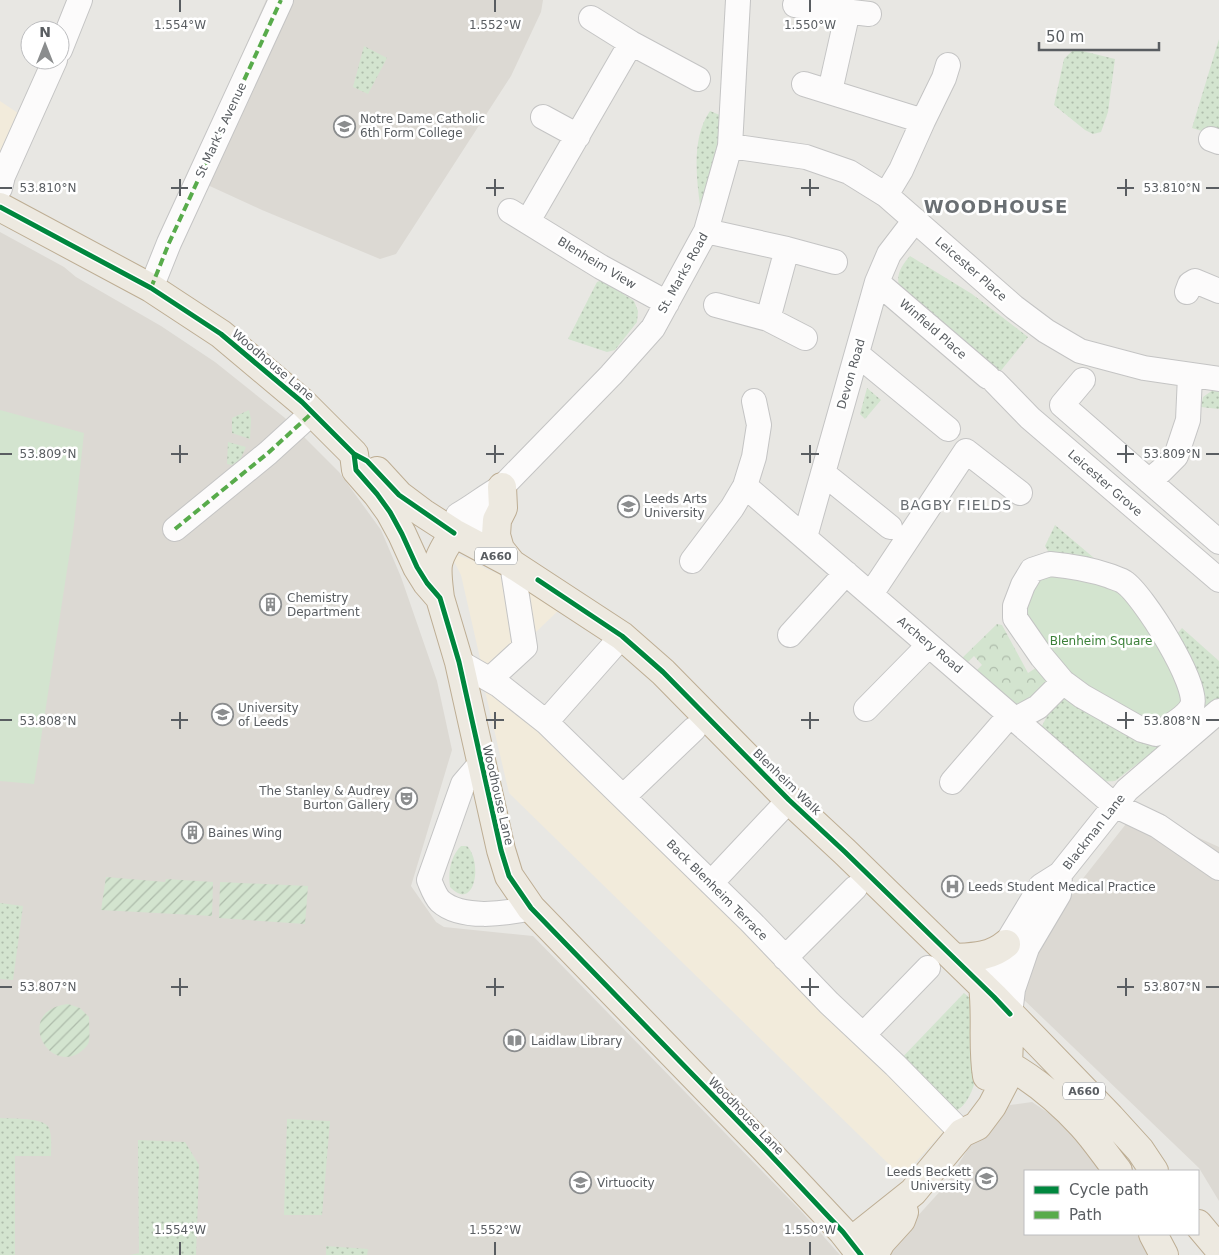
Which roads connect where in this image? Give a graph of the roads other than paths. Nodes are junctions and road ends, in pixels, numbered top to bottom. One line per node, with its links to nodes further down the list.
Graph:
1 (80, 0): 6 (street)
2 (281, 0): 25 (street, St Mark's Avenue)
3 (738, 0): 16 (street, St. Marks Road)
4 (795, 5): 12 (street)
5 (591, 18): 7 (street)
6 (70, 25)
7 (631, 43): 10 (street); 15 (street, Blenheim View)
8 (948, 65): 14 (street)
9 (51, 70): 17 (street)
10 (698, 79)
11 (804, 84): 12 (street)
12 (830, 91): 14 (street)
13 (543, 117): 15 (street)
14 (923, 121): 18 (street)
15 (578, 136): 28 (street, Blenheim View)
16 (730, 146): 18 (street, Leicester Place); 21 (street, St. Marks Road)
17 (0, 188)
18 (886, 195): 20 (street, Leicester Place)
19 (0, 207): 25 (highway, Woodhouse Lane / A660)
20 (915, 220): 24 (street, Devon Road); 33 (street, Leicester Place)
21 (706, 231): 22 (street); 28 (street, St. Marks Road)
22 (787, 249): 23 (street); 30 (street)
23 (835, 262)
24 (877, 282): 32 (street, Devon Road); 34 (street, Winfield Place)
25 (150, 288): 38 (highway, Woodhouse Lane / A660)
26 (1219, 291): 27 (street)
27 (1187, 292)
28 (667, 303): 44 (street, St. Marks Road)
29 (716, 305): 30 (street)
30 (768, 319): 31 (street)
31 (805, 338)
32 (857, 354): 39 (street); 41 (street, Devon Road)
33 (1190, 376): 35 (street, Leicester Place); 42 (street)
34 (991, 379): 55 (street, Leicester Grove)
35 (1219, 379)
36 (1084, 380): 42 (street)
37 (754, 401): 43 (street)
38 (313, 412): 40 (highway, Woodhouse Lane / A660); 47 (street)
39 (948, 429)
40 (354, 454): 48 (highway, Blenheim Walk / A660); 49 (highway, Woodhouse Lane / A660)
41 (823, 473): 46 (street); 50 (street, Devon Road)
42 (1149, 481): 51 (street)
43 (745, 486): 50 (street, Archery Road); 52 (street)
44 (502, 487): 48 (street, St. Marks Road); 53 (highway)
45 (1020, 493): 56 (street)
46 (890, 527)
47 (175, 529)
48 (454, 533): 49 (highway); 53 (highway, Blenheim Walk / A660); 57 (highway, A660)
49 (402, 534): 57 (highway, Woodhouse Lane / A660)
50 (805, 537): 54 (street, Archery Road)
51 (1219, 542)
52 (692, 561)
53 (512, 564): 59 (highway, Blenheim Walk / A660); 62 (street)
54 (846, 573): 56 (street, Archery Road); 58 (street)
55 (1219, 580)
56 (871, 594): 60 (street, Archery Road)
57 (440, 598): 61 (highway, Woodhouse Lane / A660)
58 (790, 635)
59 (622, 636): 67 (street); 72 (highway, Blenheim Walk / A660)
60 (929, 645): 64 (street); 66 (street, Archery Road)
61 (459, 662): 62 (street, Back Blenheim Terrace); 69 (highway, Woodhouse Lane / A660)
62 (490, 679): 67 (street, Back Blenheim Terrace)
63 (1062, 682): 63 (street); 66 (street)
64 (866, 709)
65 (1219, 711): 73 (street, Blackman Lane)
66 (1013, 717): 70 (street); 73 (street, Archery Road)
67 (546, 722): 71 (street, Back Blenheim Terrace)
68 (694, 729): 71 (street)
69 (481, 763): 78 (highway, Woodhouse Lane / A660); 78 (street)
70 (952, 782)
71 (623, 796): 76 (street, Back Blenheim Terrace)
72 (789, 800): 76 (street); 81 (highway, Blenheim Walk / A660)
73 (1114, 805): 74 (street, Archery Road); 75 (street, Blackman Lane)
74 (1219, 868)
75 (1060, 874): 79 (street, Blackman Lane); 83 (street, Blackman Lane)
76 (711, 883): 80 (street, Back Blenheim Terrace)
77 (855, 888): 80 (street)
78 (531, 908): 94 (highway, Woodhouse Lane / A660)
79 (1006, 944): 81 (highway); 83 (street, Blackman Lane)
80 (785, 958): 84 (street, Back Blenheim Terrace)
81 (954, 958): 83 (highway, Blenheim Walk / A660)
82 (928, 968): 84 (street)
83 (995, 999): 85 (highway, Blackman Lane / A660); 85 (highway, A660); 90 (highway, A660)
84 (863, 1035): 88 (street, Back Blenheim Terrace)
85 (995, 1066): 86 (highway, A660); 87 (highway, Blackman Lane / A660); 88 (highway, Blackman Lane / A660)
86 (1055, 1099): 87 (highway); 89 (highway, A660)
87 (992, 1106): 88 (highway, Blackman Lane / A660)
88 (962, 1133): 94 (highway, Blackman Lane / A660)
89 (1117, 1170)
90 (1153, 1170)
91 (1199, 1225): 95 (highway)
92 (1154, 1235): 96 (highway)
93 (1188, 1235): 97 (highway)
94 (865, 1248)
95 (1219, 1249)
96 (1164, 1255)
97 (1198, 1255)

